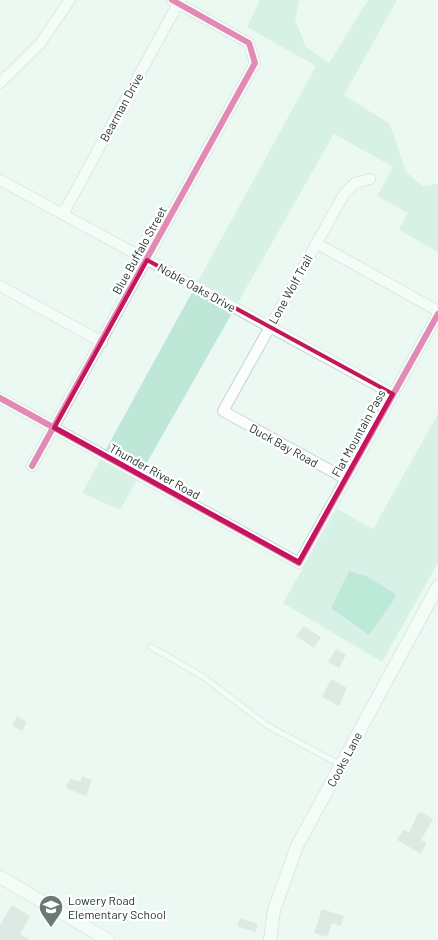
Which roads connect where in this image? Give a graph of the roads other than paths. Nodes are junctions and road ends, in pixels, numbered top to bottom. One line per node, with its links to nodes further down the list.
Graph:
1 (70, 0): 3 (street)
2 (177, 1): 6 (street, Bearman Drive); 8 (street, Blue Buffalo Street)
3 (0, 82)
4 (370, 179): 7 (street, Lone Wolf Trail)
5 (0, 180): 6 (street, Noble Oaks Drive)
6 (63, 214): 8 (street, Noble Oaks Drive)
7 (316, 243): 10 (street); 11 (street, Lone Wolf Trail)
8 (147, 260): 11 (street, Noble Oaks Drive); 12 (street, Blue Buffalo Street)
9 (0, 286): 12 (street)
10 (438, 312): 13 (street, Flat Mountain Pass)
11 (270, 327): 13 (street, Noble Oaks Drive); 15 (street, Lone Wolf Trail)
12 (102, 342): 16 (street, Blue Buffalo Street)
13 (393, 394): 18 (street, Flat Mountain Pass)
14 (0, 398): 16 (street, Thunder River Road)
15 (223, 411): 18 (street, Duck Bay Road)
16 (54, 428): 17 (street, Blue Buffalo Street); 19 (street, Thunder River Road)
17 (32, 466)
18 (346, 479): 19 (street, Flat Mountain Pass)
19 (298, 563)
20 (438, 586): 22 (street, Cooks Lane)
21 (151, 647): 22 (lane)
22 (341, 766): 25 (street, Cooks Lane)
23 (1, 880): 24 (street)
24 (101, 938)
25 (270, 940)

